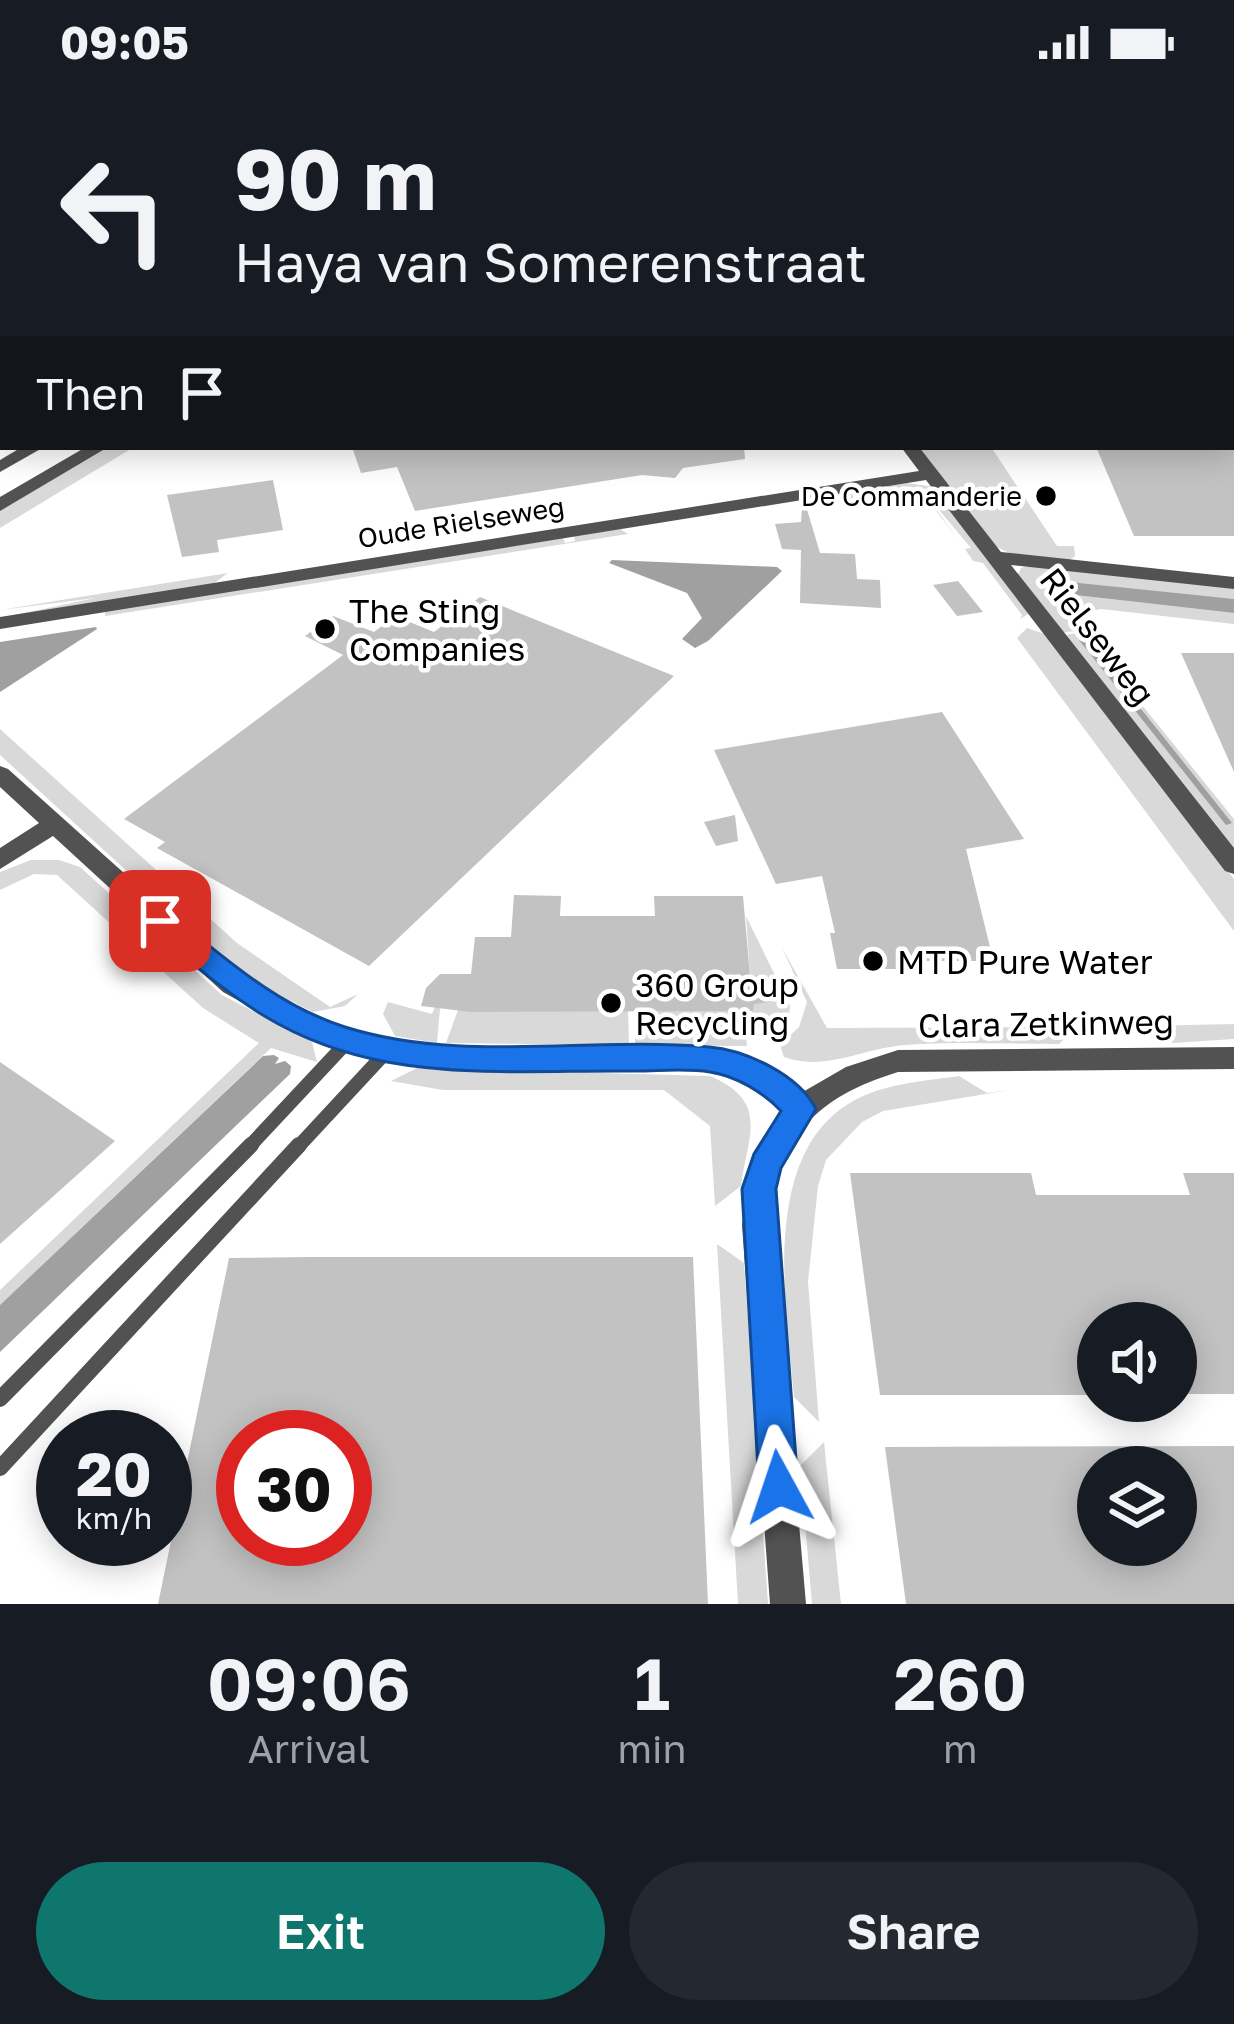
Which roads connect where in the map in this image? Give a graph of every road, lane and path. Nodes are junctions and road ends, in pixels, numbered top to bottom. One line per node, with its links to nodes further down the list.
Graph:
1 (30, 450): 5 (street)
2 (78, 450): 7 (street)
3 (94, 450): 8 (street)
4 (912, 450): 6 (street, Rielseweg)
5 (0, 467)
6 (931, 474): 9 (street, Rielseweg); 11 (street, Oude Rielseweg)
7 (0, 493)
8 (0, 505)
9 (995, 557): 10 (street); 15 (street, Rielseweg)
10 (1234, 583)
11 (0, 623)
12 (0, 774): 13 (street)
13 (54, 824): 14 (street); 16 (street)
14 (0, 860)
15 (1234, 865)
16 (349, 1040): 17 (street); 20 (lane)
17 (388, 1050): 19 (street); 21 (lane)
18 (1234, 1058): 19 (street, Clara Zetkinweg)
19 (800, 1109): 22 (street)
20 (0, 1399)
21 (0, 1468)
22 (788, 1604)

